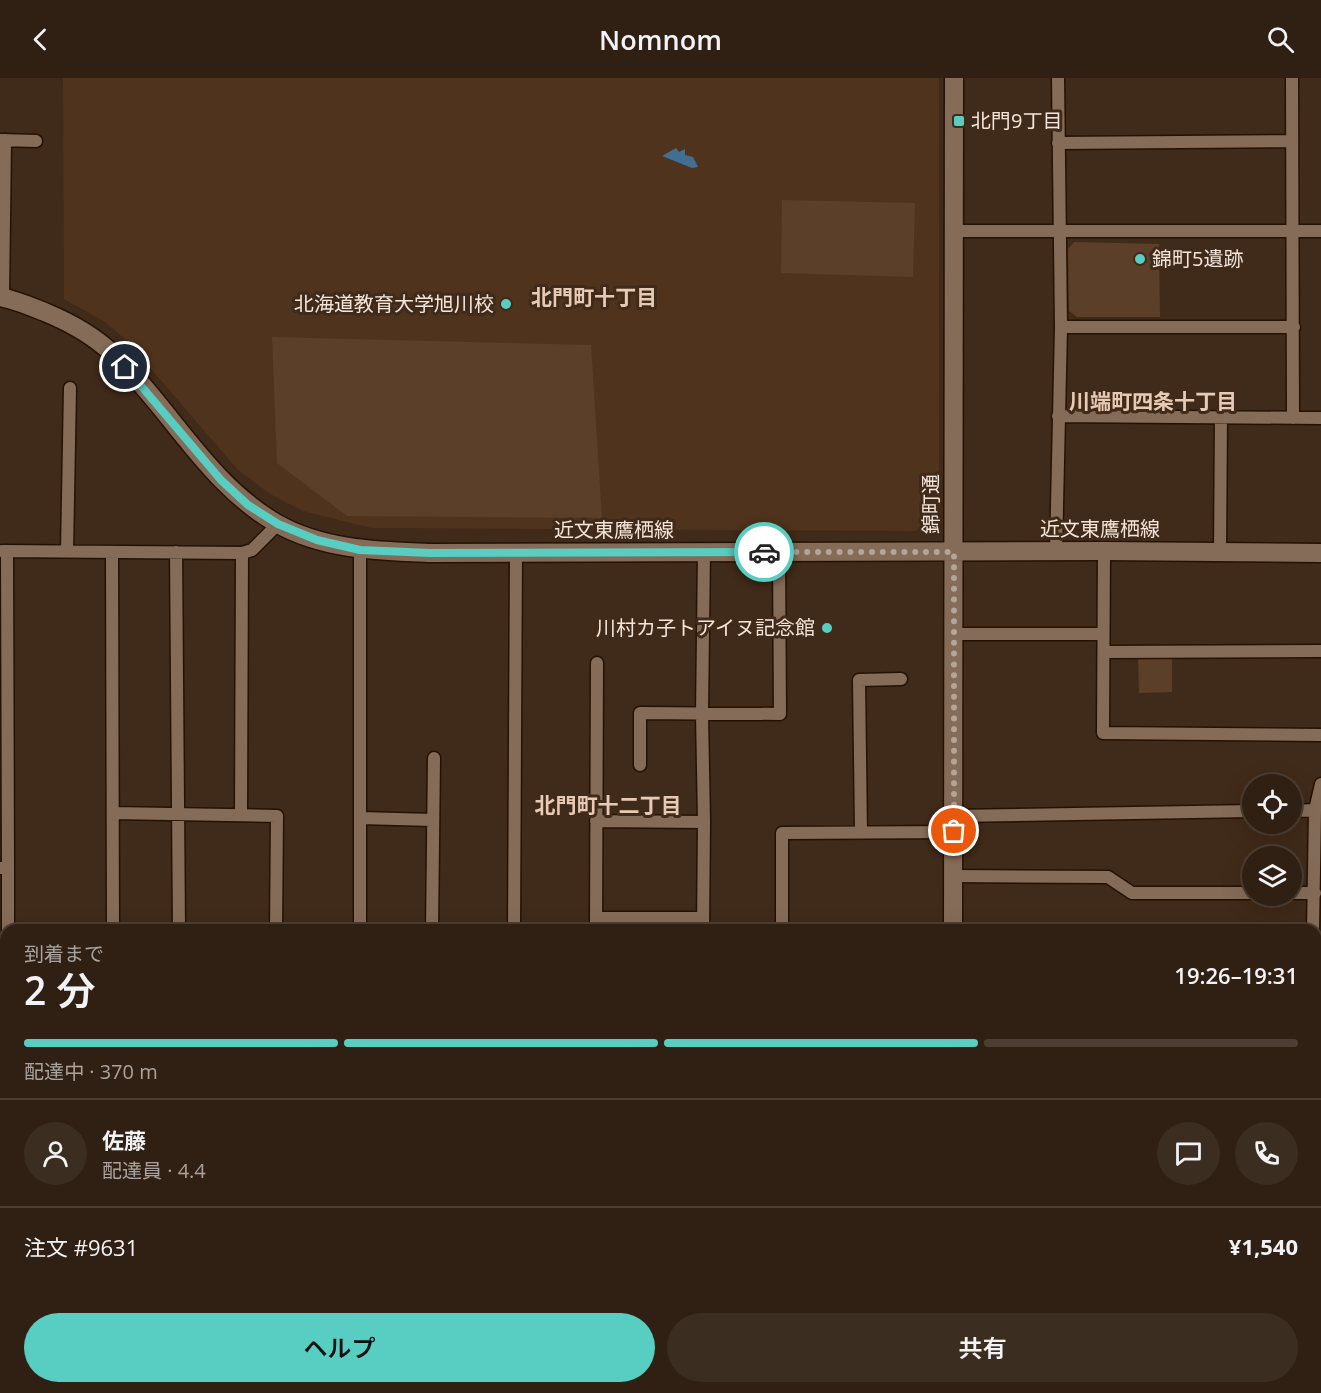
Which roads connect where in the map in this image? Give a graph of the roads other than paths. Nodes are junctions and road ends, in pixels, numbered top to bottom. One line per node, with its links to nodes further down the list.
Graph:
1 (954, 78): 8 (street, 錦町通)
2 (1058, 78): 7 (street)
3 (1292, 78): 6 (street)
4 (2, 140): 5 (street); 12 (street)
5 (36, 141)
6 (1291, 141): 7 (street); 9 (street)
7 (1058, 143): 11 (street)
8 (954, 231): 11 (street); 31 (street, 錦町通)
9 (1293, 231): 10 (street); 11 (street); 14 (street)
10 (1321, 231)
11 (1060, 232): 13 (street)
12 (1, 297): 20 (street, 近文東鷹栖線)
13 (1061, 327): 14 (street); 16 (street)
14 (1294, 327): 18 (street)
15 (70, 388): 26 (street)
16 (1059, 417): 17 (street); 24 (street)
17 (1221, 417): 18 (street); 25 (street)
18 (1293, 418): 19 (street)
19 (1321, 418)
20 (278, 524): 21 (street, 近文東鷹栖線); 32 (street)
21 (360, 550): 33 (street, 近文東鷹栖線); 52 (street)
22 (1104, 550): 24 (street, 近文東鷹栖線); 25 (street, 近文東鷹栖線); 36 (street)
23 (4, 551): 26 (street); 58 (street)
24 (1056, 551): 31 (street, 近文東鷹栖線)
25 (1220, 551): 34 (street, 近文東鷹栖線)
26 (67, 552): 27 (street)
27 (112, 552): 28 (street); 49 (street)
28 (176, 552): 32 (street); 50 (street)
29 (704, 552): 30 (street, 近文東鷹栖線); 33 (street, 近文東鷹栖線); 41 (street)
30 (779, 552): 31 (street, 近文東鷹栖線); 41 (street)
31 (954, 552): 35 (street, 錦町通)
32 (242, 553): 51 (street)
33 (516, 553): 69 (street)
34 (1321, 553)
35 (954, 634): 36 (street); 56 (street, 錦町通)
36 (1103, 634): 38 (street)
37 (1321, 651): 38 (street)
38 (1104, 652): 42 (street)
39 (597, 663): 54 (street)
40 (901, 679): 57 (street)
41 (702, 714): 44 (street); 55 (street)
42 (1321, 735)
43 (434, 758): 53 (street)
44 (640, 765)
45 (1321, 784): 46 (street)
46 (1315, 810): 47 (street); 62 (street)
47 (1302, 811)
48 (1242, 812): 56 (street)
49 (113, 813): 50 (street); 64 (street)
50 (178, 814): 51 (street); 65 (street)
51 (242, 814): 66 (street)
52 (360, 818): 53 (street); 67 (street)
53 (433, 820): 68 (street)
54 (596, 821): 55 (street); 70 (street)
55 (704, 822): 71 (street)
56 (954, 824): 57 (street); 59 (street, 錦町通)
57 (861, 832): 72 (street)
58 (4, 868): 63 (street)
59 (954, 876): 60 (street); 73 (street, 錦町通)
60 (1242, 893)
61 (1302, 893): 62 (street)
62 (1315, 893): 74 (street)
63 (8, 924)
64 (113, 924)
65 (179, 924)
66 (276, 924)
67 (360, 924)
68 (432, 924)
69 (514, 924)
70 (596, 924): 71 (street)
71 (703, 924)
72 (782, 924)
73 (953, 924)
74 (1313, 924)

